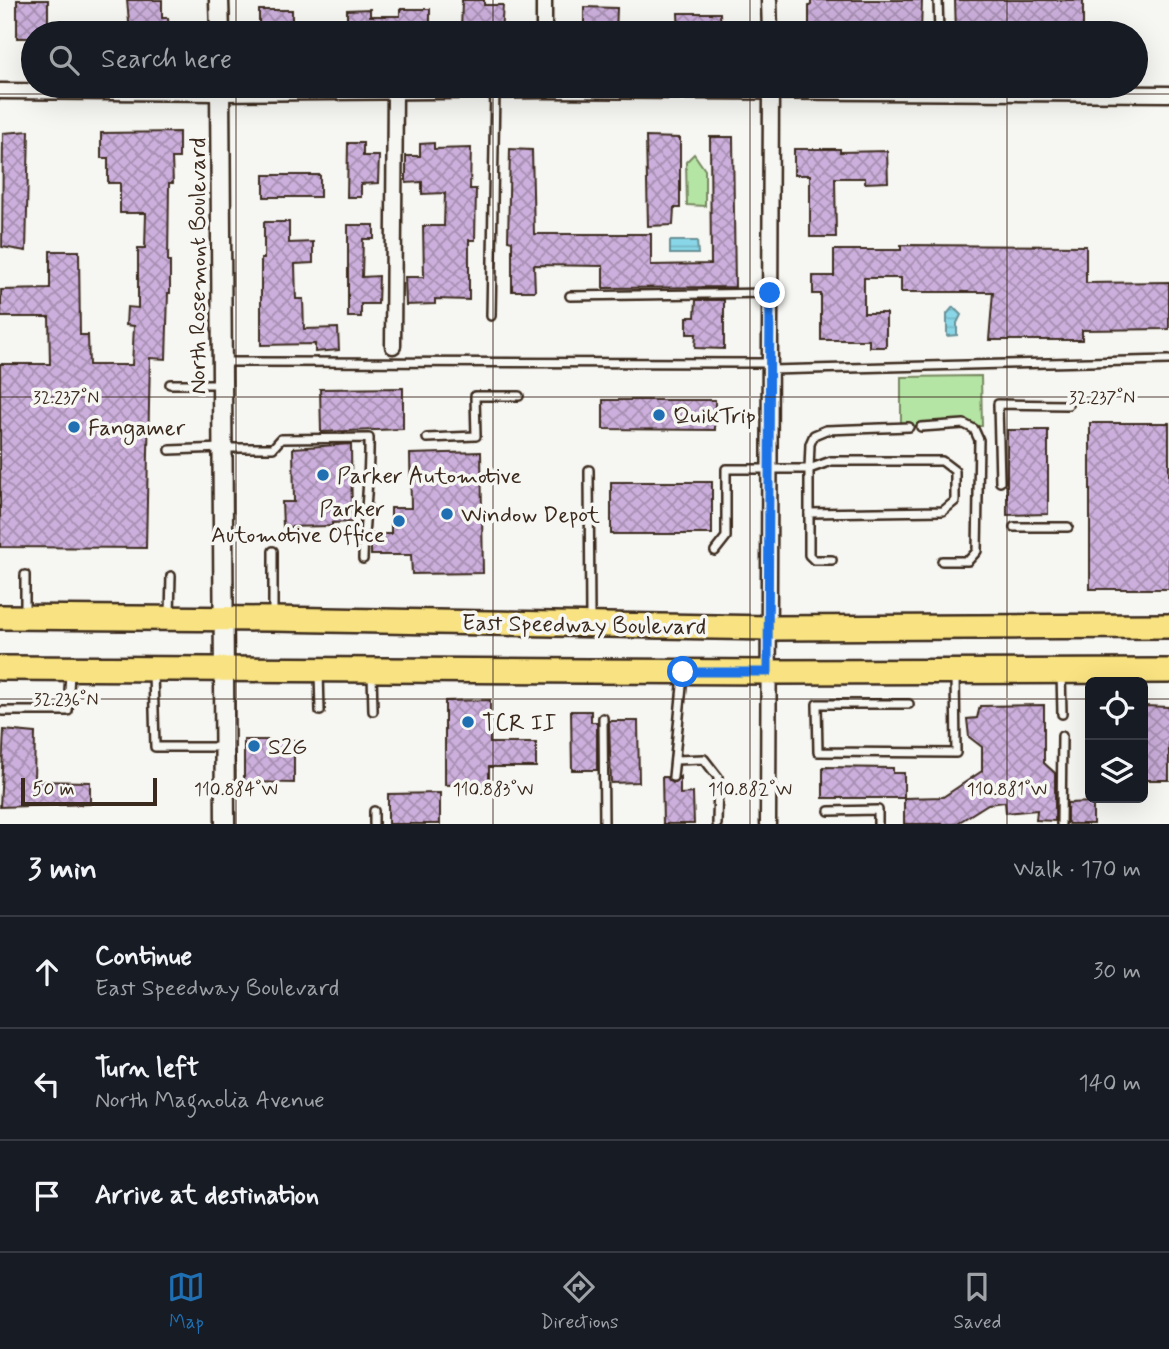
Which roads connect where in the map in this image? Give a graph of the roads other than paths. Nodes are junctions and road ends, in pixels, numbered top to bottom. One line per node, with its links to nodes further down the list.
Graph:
1 (219, 0): 5 (street)
2 (544, 0): 6 (street)
3 (769, 0): 7 (street)
4 (938, 0): 8 (lane)
5 (220, 21)
6 (544, 21)
7 (770, 21)
8 (939, 21)
9 (0, 91): 10 (street)
10 (21, 91)
11 (1148, 93): 12 (street)
12 (1169, 93)
13 (220, 98): 22 (street, North Rosemont Boulevard)
14 (395, 98): 20 (street)
15 (495, 98): 19 (lane)
16 (771, 98): 17 (street)
17 (770, 293): 18 (lane); 23 (street)
18 (570, 296)
19 (491, 316)
20 (393, 346)
21 (1169, 360): 23 (lane)
22 (221, 362): 23 (lane); 25 (street, North Rosemont Boulevard)
23 (769, 367): 33 (street)
24 (170, 384): 25 (lane)
25 (222, 384): 31 (street, North Rosemont Boulevard)
26 (519, 396): 30 (lane)
27 (1068, 405): 36 (lane)
28 (909, 427): 34 (lane)
29 (921, 427): 44 (lane)
30 (427, 438)
31 (222, 447): 32 (lane); 42 (lane); 50 (street, North Rosemont Boulevard)
32 (170, 450)
33 (769, 469): 34 (lane); 41 (lane); 54 (street)
34 (809, 469): 37 (lane); 37 (lane)
35 (589, 470): 52 (lane)
36 (1000, 482)
37 (809, 513): 43 (lane)
38 (1014, 527): 39 (lane)
39 (1068, 527)
40 (273, 551): 51 (lane)
41 (715, 551)
42 (363, 559)
43 (832, 560)
44 (942, 561)
45 (25, 575): 48 (lane)
46 (170, 576): 49 (lane)
47 (0, 617): 48 (main road, East Speedway Boulevard)
48 (25, 617): 49 (main road, East Speedway Boulevard)
49 (170, 618): 50 (main road, East Speedway Boulevard)
50 (223, 618): 51 (main road, East Speedway Boulevard); 58 (street, North Rosemont Boulevard)
51 (273, 618): 52 (main road, East Speedway Boulevard)
52 (590, 624): 54 (main road, East Speedway Boulevard)
53 (1169, 626): 54 (main road, East Speedway Boulevard)
54 (769, 628): 64 (street)
55 (0, 668): 56 (main road, East Speedway Boulevard)
56 (70, 668): 57 (main road, East Speedway Boulevard); 67 (lane)
57 (153, 668): 58 (main road, East Speedway Boulevard); 73 (lane)
58 (222, 668): 59 (main road, East Speedway Boulevard); 73 (street, North Rosemont Boulevard)
59 (319, 668): 60 (main road, East Speedway Boulevard); 68 (lane)
60 (372, 669): 63 (main road, East Speedway Boulevard); 69 (lane)
61 (1061, 671): 62 (main road, East Speedway Boulevard); 65 (main road, East Speedway Boulevard); 70 (lane)
62 (1169, 671)
63 (683, 672): 64 (main road, East Speedway Boulevard); 74 (lane)
64 (768, 672): 65 (main road, East Speedway Boulevard); 82 (street)
65 (955, 672): 66 (lane)
66 (909, 704)
67 (2, 710)
68 (320, 711)
69 (373, 711)
70 (1062, 715)
71 (603, 718): 80 (lane)
72 (1062, 736): 84 (lane)
73 (224, 747): 78 (street, North Rosemont Boulevard)
74 (675, 760): 75 (lane); 81 (lane)
75 (673, 777)
76 (374, 811): 79 (lane)
77 (829, 811): 83 (lane)
78 (225, 824)
79 (374, 824)
80 (604, 824)
81 (717, 824)
82 (768, 824)
83 (878, 824)
84 (1061, 824)

